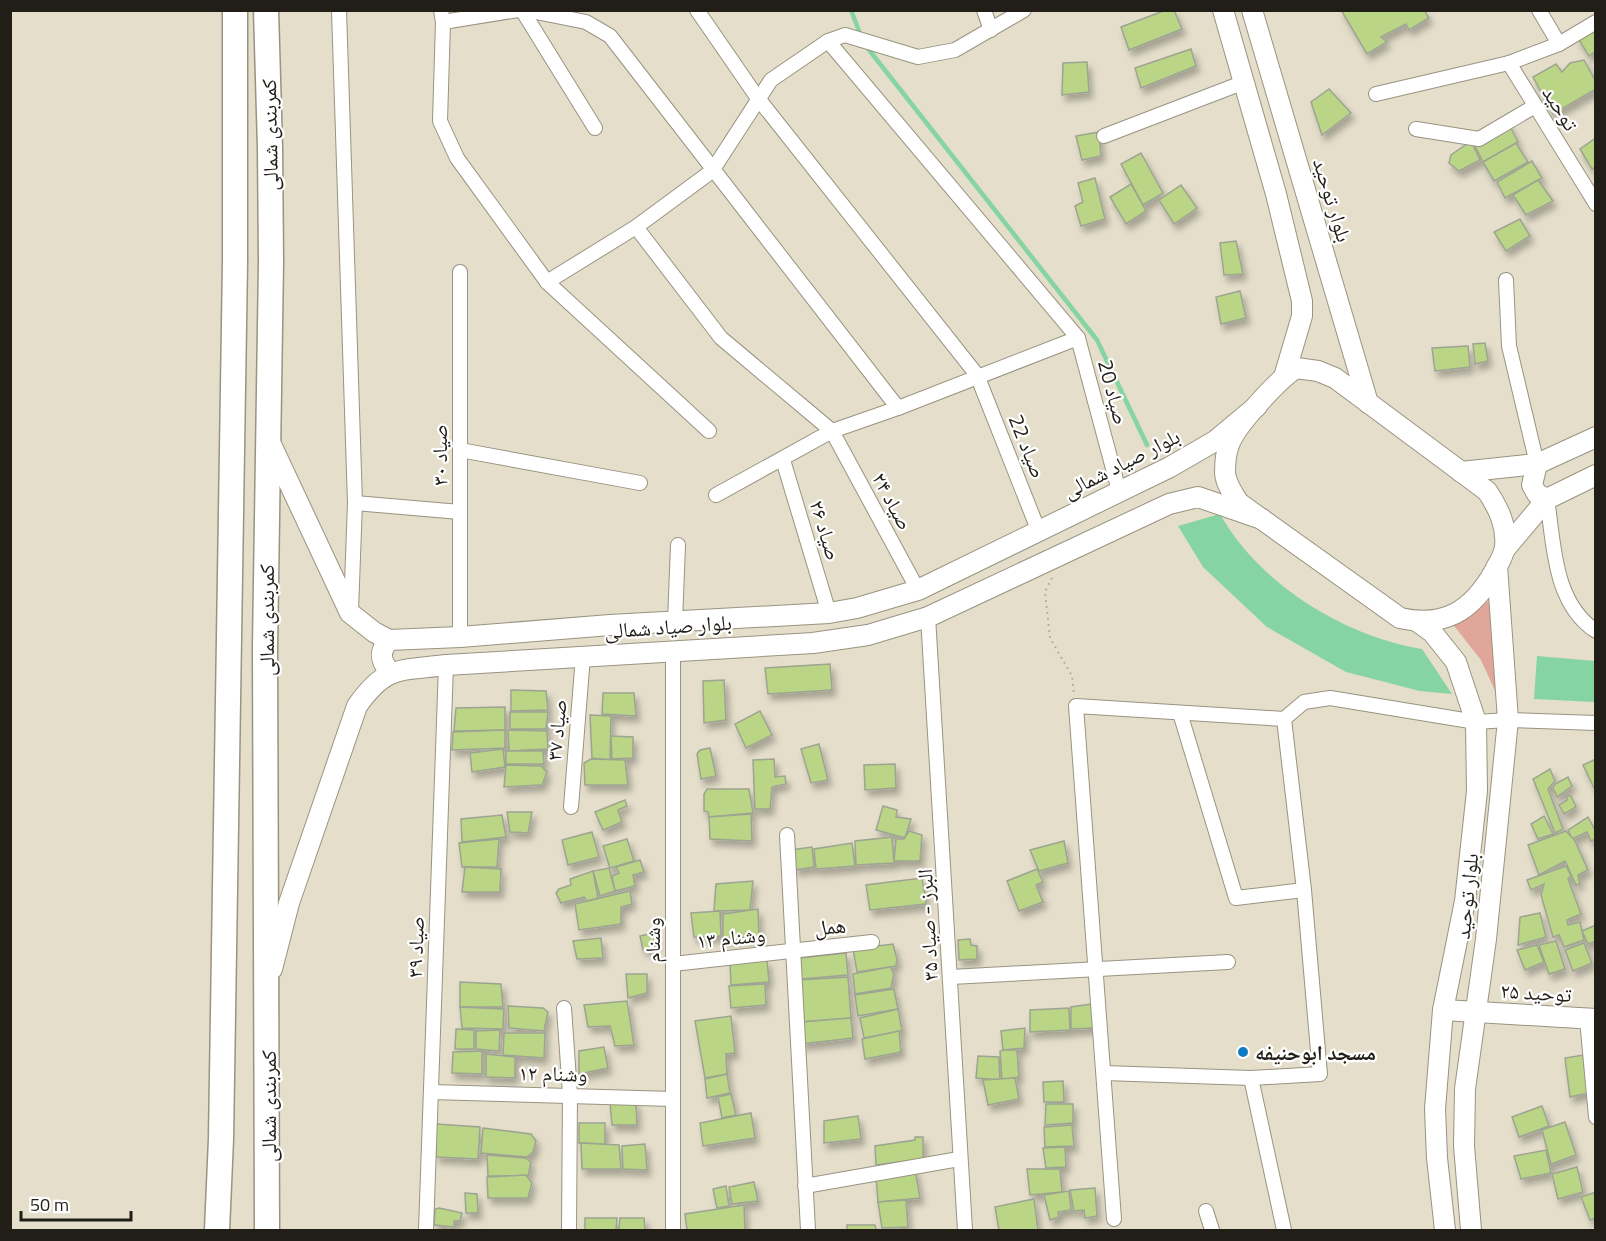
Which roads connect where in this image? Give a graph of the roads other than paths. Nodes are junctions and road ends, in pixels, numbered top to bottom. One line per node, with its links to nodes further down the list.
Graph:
1 (235, 10): 97 (highway)
2 (266, 10): 38 (highway, کمربندی شمالی)
3 (339, 10): 49 (street)
4 (522, 10): 11 (street); 21 (street); 24 (street)
5 (697, 10): 19 (street, صیاد 22)
6 (984, 10): 13 (street)
7 (1024, 10): 13 (street)
8 (1222, 10): 17 (main road)
9 (1252, 10): 33 (main road, بلوار توحید)
10 (1539, 10): 15 (street)
11 (442, 16): 29 (street)
12 (1596, 22): 15 (street)
13 (991, 30): 14 (street)
14 (828, 41): 19 (street); 30 (street)
15 (1559, 44): 16 (street)
16 (1509, 63): 18 (street); 20 (street, توحید)
17 (1242, 83): 23 (street); 32 (main road)
18 (1376, 94)
19 (758, 97): 24 (street); 31 (street, صیاد 22)
20 (1535, 106): 22 (street); 25 (street, توحید)
21 (595, 128)
22 (1416, 129)
23 (1104, 136)
24 (712, 171): 26 (street); 35 (street)
25 (1596, 204)
26 (636, 227): 29 (street); 37 (street)
27 (460, 272): 40 (street, صیاد ۳۰)
28 (1506, 280): 42 (street)
29 (547, 282): 36 (street)
30 (1078, 338): 31 (street); 46 (street, صیاد 20)
31 (978, 375): 35 (street); 52 (street, صیاد 22)
32 (1284, 376): 33 (main road, بلوار توحید); 34 (main road)
33 (1368, 403): 43 (main road, بلوار توحید)
34 (1257, 405): 46 (main road, بلوار صیاد شمالی); 51 (main road)
35 (898, 408): 37 (street)
36 (709, 430)
37 (832, 431): 41 (street); 55 (street, صیاد ۲۴)
38 (268, 436): 56 (main road); 82 (highway, کمربندی شمالی)
39 (1596, 437): 42 (main road)
40 (460, 450): 45 (street); 50 (street, صیاد ۳۰)
41 (783, 460): 47 (street); 57 (street, صیاد ۲۶)
42 (1537, 464): 43 (main road); 48 (main road)
43 (1461, 472): 54 (main road, بلوار توحید)
44 (1596, 475): 48 (main road)
45 (640, 483)
46 (1119, 491): 52 (main road, بلوار صیاد شمالی)
47 (716, 495)
48 (1547, 499): 54 (main road); 61 (street)
49 (355, 503): 50 (street); 56 (street)
50 (460, 512): 62 (street, صیاد ۳۰)
51 (1262, 519): 58 (main road, بلوار صیاد شمالی); 60 (main road)
52 (1039, 532): 55 (main road, بلوار صیاد شمالی)
53 (678, 545): 59 (street)
54 (1501, 558): 60 (main road); 70 (main road, بلوار توحید)
55 (918, 590): 57 (main road, بلوار صیاد شمالی)
56 (351, 613): 63 (main road)
57 (830, 613): 59 (main road, بلوار صیاد شمالی)
58 (928, 617): 64 (main road, بلوار صیاد شمالی); 81 (street, البرز - صیاد ۳۵)
59 (675, 622): 62 (main road, بلوار صیاد شمالی)
60 (1418, 622): 71 (main road, بلوار توحید)
61 (1596, 631)
62 (460, 638): 63 (main road, بلوار صیاد شمالی)
63 (389, 640): 67 (main road)
64 (673, 650): 65 (main road, بلوار صیاد شمالی); 79 (street, وشنام)
65 (583, 656): 66 (main road, بلوار صیاد شمالی); 73 (street, صیاد ۳۷)
66 (446, 665): 67 (main road, بلوار صیاد شمالی); 89 (street, صیاد ۳۹)
67 (390, 672): 82 (main road)
68 (1180, 713): 69 (street); 75 (street); 80 (street)
69 (1284, 719): 71 (street); 75 (street)
70 (1509, 720): 71 (street); 72 (street); 85 (main road, بلوار توحید)
71 (1476, 722): 84 (main road, بلوار توحید)
72 (1596, 723)
73 (571, 807)
74 (787, 835): 77 (street)
75 (1304, 890): 88 (street)
76 (872, 942): 77 (street, همل)
77 (793, 951): 79 (street, وشنام ۱۳); 94 (street)
78 (1228, 962): 80 (street)
79 (673, 964): 91 (street, وشنام)
80 (1096, 970): 81 (street); 87 (street)
81 (951, 977): 93 (street, البرز - صیاد ۳۵)
82 (267, 989): 98 (highway, کمربندی شمالی)
83 (564, 1008): 90 (street)
84 (1443, 1010): 85 (main road, توحید ۲۵); 106 (main road, بلوار توحید)
85 (1475, 1013): 86 (main road, توحید ۲۵); 107 (main road, بلوار توحید)
86 (1591, 1019): 92 (street)
87 (1104, 1073): 88 (street); 96 (street)
88 (1251, 1078): 105 (street)
89 (431, 1092): 90 (street, وشنام ۱۲); 99 (street, صیاد ۳۹)
90 (570, 1094): 91 (street, وشنام ۱۲); 100 (street)
91 (674, 1099): 101 (street, وشنام)
92 (1596, 1117)
93 (959, 1159): 94 (street); 103 (street, البرز - صیاد ۳۵)
94 (805, 1186): 102 (street)
95 (1206, 1211): 104 (street)
96 (1114, 1219)
97 (217, 1230)
98 (267, 1230)
99 (426, 1230)
100 (569, 1230)
101 (674, 1230)
102 (808, 1230)
103 (964, 1230)
104 (1212, 1230)
105 (1284, 1230)
106 (1445, 1230)
107 (1471, 1230)

